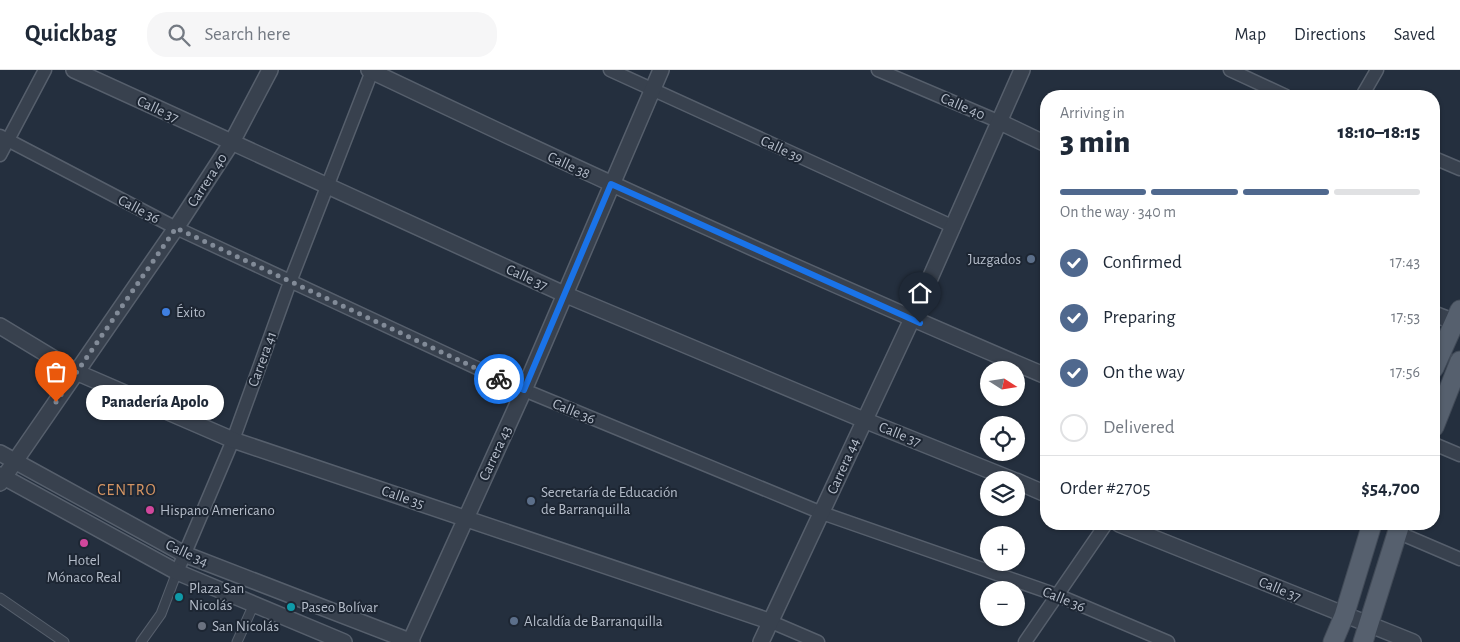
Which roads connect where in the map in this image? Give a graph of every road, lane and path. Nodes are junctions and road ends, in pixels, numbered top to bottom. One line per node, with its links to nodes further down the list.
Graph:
1 (45, 70): 15 (street)
2 (74, 70): 17 (street, Calle 37)
3 (270, 70): 17 (street, Carrera 40)
4 (371, 70): 21 (street, Calle 38); 22 (street, Carrera 41)
5 (610, 70): 11 (street, Calle 39)
6 (661, 70): 11 (street, Carrera 43)
7 (878, 70): 14 (street, Calle 40)
8 (1022, 70): 14 (street, Carrera 44)
9 (1230, 70): 12 (street)
10 (1377, 70): 13 (street)
11 (652, 90): 21 (street, Carrera 43); 23 (street, Calle 39)
12 (1273, 90)
13 (1365, 90)
14 (1000, 122): 16 (street, Calle 40); 23 (street, Carrera 44)
15 (4, 138): 18 (street); 24 (street, Calle 36)
16 (1040, 141)
17 (232, 142): 22 (street, Calle 37); 24 (street, Carrera 40)
18 (0, 154)
19 (1440, 161): 20 (street)
20 (1460, 169)
21 (611, 184): 26 (street, Carrera 43); 29 (street, Calle 38)
22 (327, 186): 25 (street, Carrera 41); 26 (street, Calle 37)
23 (954, 227): 29 (street, Carrera 44)
24 (176, 228): 25 (street, Calle 36); 33 (street, Carrera 40)
25 (290, 282): 35 (street, Calle 36); 38 (street, Carrera 41)
26 (564, 294): 35 (street, Carrera 43); 37 (street, Calle 37)
27 (1440, 315): 28 (street)
28 (1458, 318): 31 (main road)
29 (912, 319): 34 (street, Calle 38); 37 (street, Carrera 44)
30 (0, 326): 33 (street, Calle 35)
31 (1440, 356)
32 (1460, 362): 36 (main road)
33 (76, 372): 38 (street, Calle 35); 42 (street, Carrera 40)
34 (1040, 373)
35 (524, 390): 47 (street, Calle 36); 48 (street, Carrera 43)
36 (1440, 413)
37 (864, 420): 43 (street, Calle 37); 47 (street, Carrera 44)
38 (233, 440): 48 (street, Calle 35); 54 (street, Carrera 41)
39 (1440, 447): 41 (street)
40 (0, 453): 42 (street, Calle 34)
41 (1460, 455)
42 (15, 462): 44 (street, Carrera 40); 54 (street, Calle 34)
43 (990, 471)
44 (2, 478): 56 (street, Calle 34)
45 (1025, 485): 46 (street, Calle 37)
46 (1040, 491)
47 (822, 513): 57 (street, Calle 36); 61 (street, Carrera 44)
48 (465, 518): 61 (street, Calle 35); 67 (street, Carrera 43)
49 (1102, 530): 57 (street)
50 (1134, 530): 60 (street, Calle 37)
51 (1370, 530): 60 (main road)
52 (1398, 530): 62 (main road)
53 (1403, 530): 55 (street)
54 (184, 554): 56 (street, Carrera 41); 67 (street, Calle 34)
55 (1460, 559)
56 (178, 572): 59 (street, Calle 34); 64 (street, Carrera 41)
57 (1057, 595): 70 (street); 71 (street, Calle 36)
58 (0, 598): 63 (street)
59 (254, 604): 65 (street); 66 (street, Calle 34)
60 (1344, 616): 62 (street, Calle 37); 72 (main road)
61 (770, 621): 68 (street, Carrera 44); 69 (street, Calle 35)
62 (1367, 634): 73 (street, Calle 37)
63 (64, 642)
64 (141, 642)
65 (237, 642)
66 (344, 642)
67 (411, 642)
68 (761, 642)
69 (818, 642)
70 (1025, 642)
71 (1168, 642)
72 (1333, 642)
73 (1413, 642)

